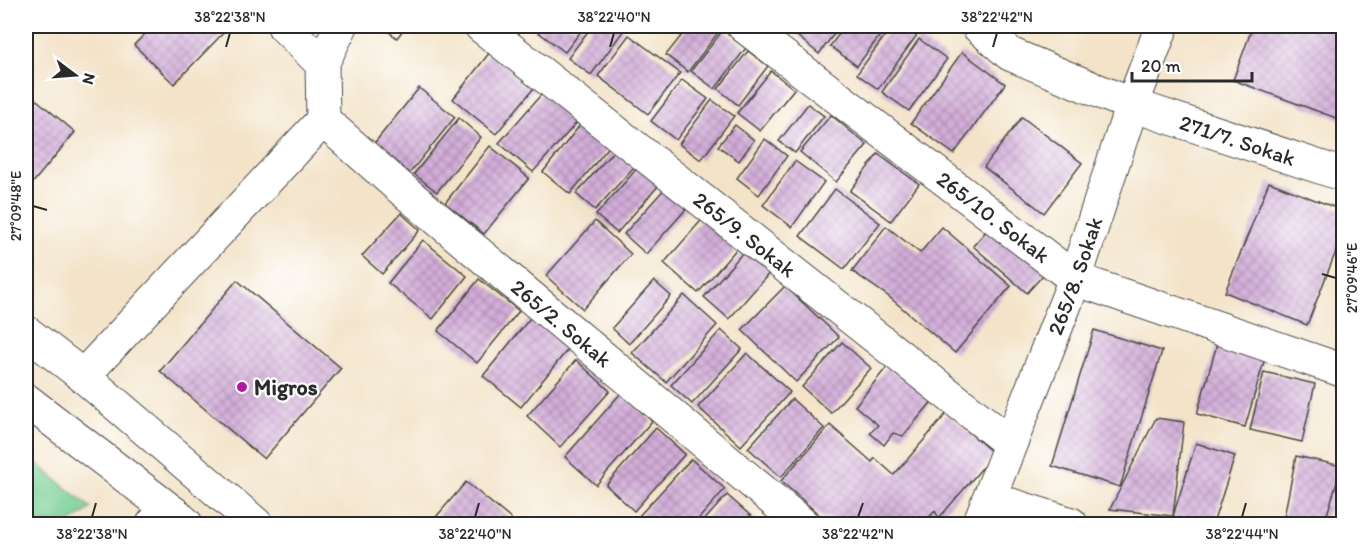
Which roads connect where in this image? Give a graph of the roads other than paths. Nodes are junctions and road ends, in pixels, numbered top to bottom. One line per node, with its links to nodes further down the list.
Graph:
1 (284, 26): 7 (street)
2 (341, 26): 7 (street)
3 (481, 26): 16 (street, 265/9. Sokak)
4 (744, 26): 11 (street, 265/10. Sokak)
5 (978, 26): 8 (street, 271/7. Sokak)
6 (1162, 26): 8 (street, 265/8. Sokak)
7 (322, 64): 9 (street)
8 (1132, 105): 10 (street, 271/7. Sokak); 11 (street, 265/8. Sokak)
9 (323, 120): 14 (street); 20 (street, 265/2. Sokak)
10 (1344, 175)
11 (1075, 279): 13 (street, 265/10. Sokak); 16 (street, 265/8. Sokak)
12 (26, 332): 14 (street)
13 (1344, 371)
14 (83, 376): 19 (street)
15 (26, 400): 18 (street)
16 (1010, 443): 17 (street, 265/8. Sokak)
17 (984, 511): 21 (street)
18 (172, 521)
19 (256, 525)
20 (802, 525)
21 (1071, 525)

